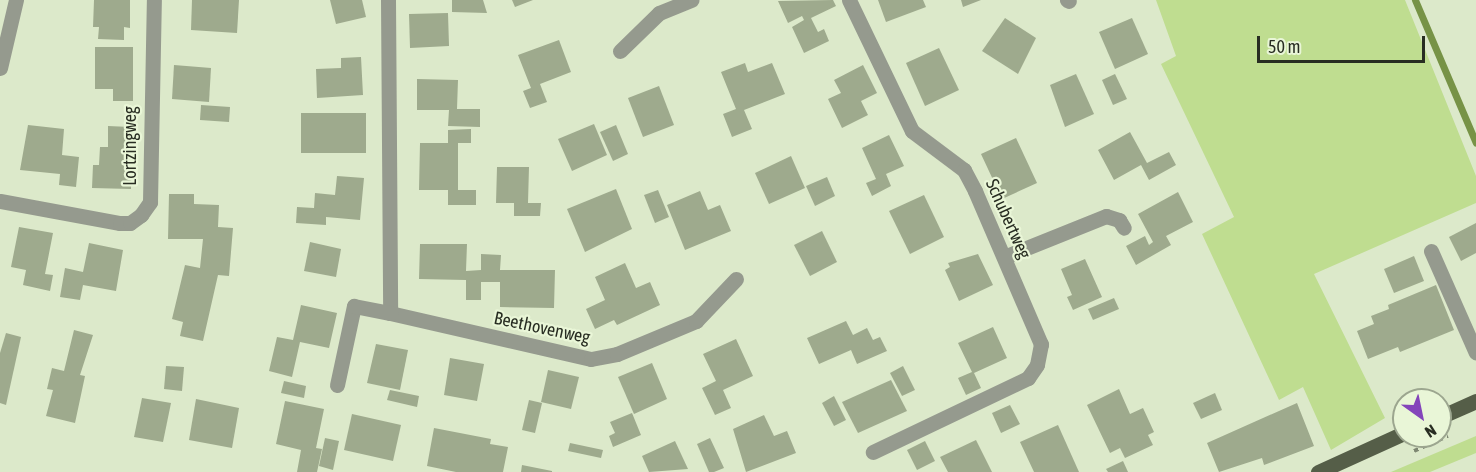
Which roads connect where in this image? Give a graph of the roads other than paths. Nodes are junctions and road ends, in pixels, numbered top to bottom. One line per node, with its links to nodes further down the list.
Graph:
1 (16, 0): 6 (street)
2 (154, 0): 9 (street, Lortzingweg)
3 (388, 0): 14 (street)
4 (691, 0): 7 (street)
5 (849, 0): 12 (street, Schubertweg)
6 (4, 31): 8 (street)
7 (620, 51)
8 (0, 68)
9 (0, 201)
10 (1124, 228): 12 (street)
11 (1431, 251): 15 (street)
12 (1004, 257): 20 (street, Schubertweg)
13 (736, 279): 14 (street, Beethovenweg)
14 (390, 313): 16 (street, Beethovenweg)
15 (1476, 353)
16 (337, 385)
17 (1476, 401): 18 (main road)
18 (1452, 412)
19 (1392, 438): 21 (main road)
20 (873, 452)
21 (1318, 472)

